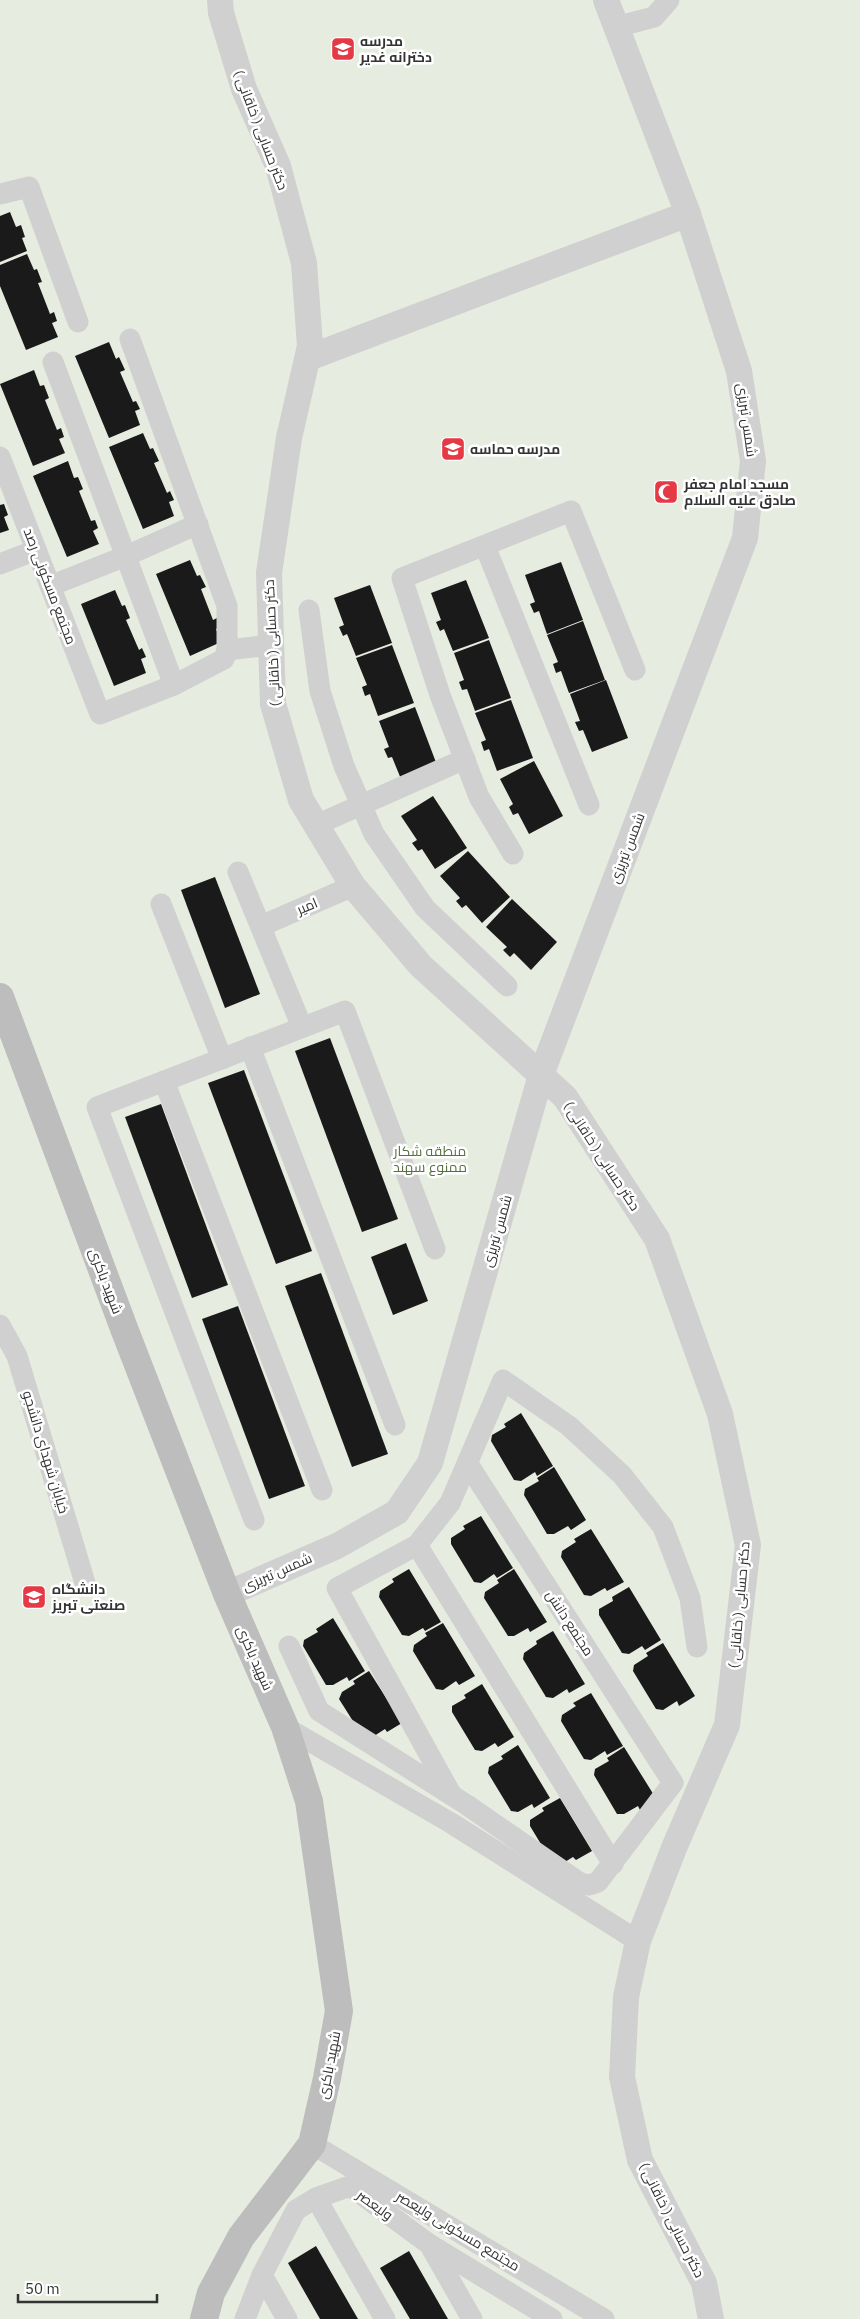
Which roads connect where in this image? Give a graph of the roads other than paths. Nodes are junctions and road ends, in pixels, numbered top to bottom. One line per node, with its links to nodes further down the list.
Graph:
1 (220, 0): 9 (street, دکتر حسابی ( خاقانی ))
2 (606, 0): 4 (street, شمس تبریزی)
3 (669, 0): 4 (street)
4 (616, 27): 6 (street, شمس تبریزی)
5 (0, 194): 7 (street)
6 (688, 214): 9 (street); 37 (street, شمس تبریزی)
7 (78, 322)
8 (130, 339): 12 (street)
9 (308, 358): 19 (street, دکتر حسابی ( خاقانی ))
10 (53, 362): 15 (street)
11 (0, 458): 14 (street, مجتمع مسکونی رصد)
12 (198, 524): 15 (street); 20 (street)
13 (484, 546): 21 (street); 23 (street); 25 (street)
14 (36, 550): 16 (street); 17 (street, مجتمع مسکونی رصد)
15 (126, 556): 17 (street); 22 (street)
16 (0, 564)
17 (50, 586): 22 (street, مجتمع مسکونی رصد)
18 (309, 610): 24 (street)
19 (271, 645): 20 (street); 26 (street, دکتر حسابی ( خاقانی ))
20 (227, 650): 22 (street)
21 (635, 670)
22 (174, 685)
23 (465, 759): 24 (street); 27 (street)
24 (361, 804): 26 (street); 32 (street)
25 (589, 805)
26 (316, 825): 29 (street, دکتر حسابی ( خاقانی ))
27 (513, 854)
28 (238, 872): 31 (street)
29 (353, 886): 31 (street, امیر); 37 (street, دکتر حسابی ( خاقانی ))
30 (161, 904): 36 (street)
31 (261, 926): 34 (street)
32 (507, 986)
33 (0, 997): 47 (main road, شهید باکری)
34 (302, 1027): 35 (street); 39 (street)
35 (250, 1047): 36 (street); 41 (street)
36 (222, 1058): 38 (street)
37 (541, 1075): 47 (street, شمس تبریزی); 54 (street, دکتر حسابی ( خاقانی ))
38 (164, 1081): 43 (street); 44 (street)
39 (435, 1250)
40 (0, 1325): 46 (street, خیابان شهدای دانشجو)
41 (395, 1426)
42 (468, 1464): 45 (street); 49 (street); 53 (street, مجتمع دانش)
43 (322, 1490)
44 (254, 1520)
45 (418, 1545): 51 (street); 53 (street)
46 (85, 1583)
47 (227, 1594): 50 (main road, شهید باکری)
48 (289, 1646): 51 (street)
49 (698, 1647)
50 (285, 1727): 52 (street); 55 (main road, شهید باکری)
51 (460, 1800): 52 (street); 53 (street)
52 (450, 1823): 54 (street)
53 (613, 1864)
54 (638, 1941): 66 (street, دکتر حسابی ( خاقانی ))
55 (312, 2144): 59 (main road, شهید باکری); 65 (street, مجتمع مسکونی ولیعصر)
56 (316, 2198): 57 (street, ولیعصر); 58 (street, ولیعصر); 62 (street)
57 (429, 2244): 63 (street); 64 (street, ولیعصر)
58 (262, 2275): 60 (street, ولیعصر); 61 (street)
59 (204, 2319)
60 (245, 2319)
61 (287, 2319)
62 (385, 2319)
63 (472, 2319)
64 (552, 2319)
65 (604, 2319)
66 (712, 2319)

